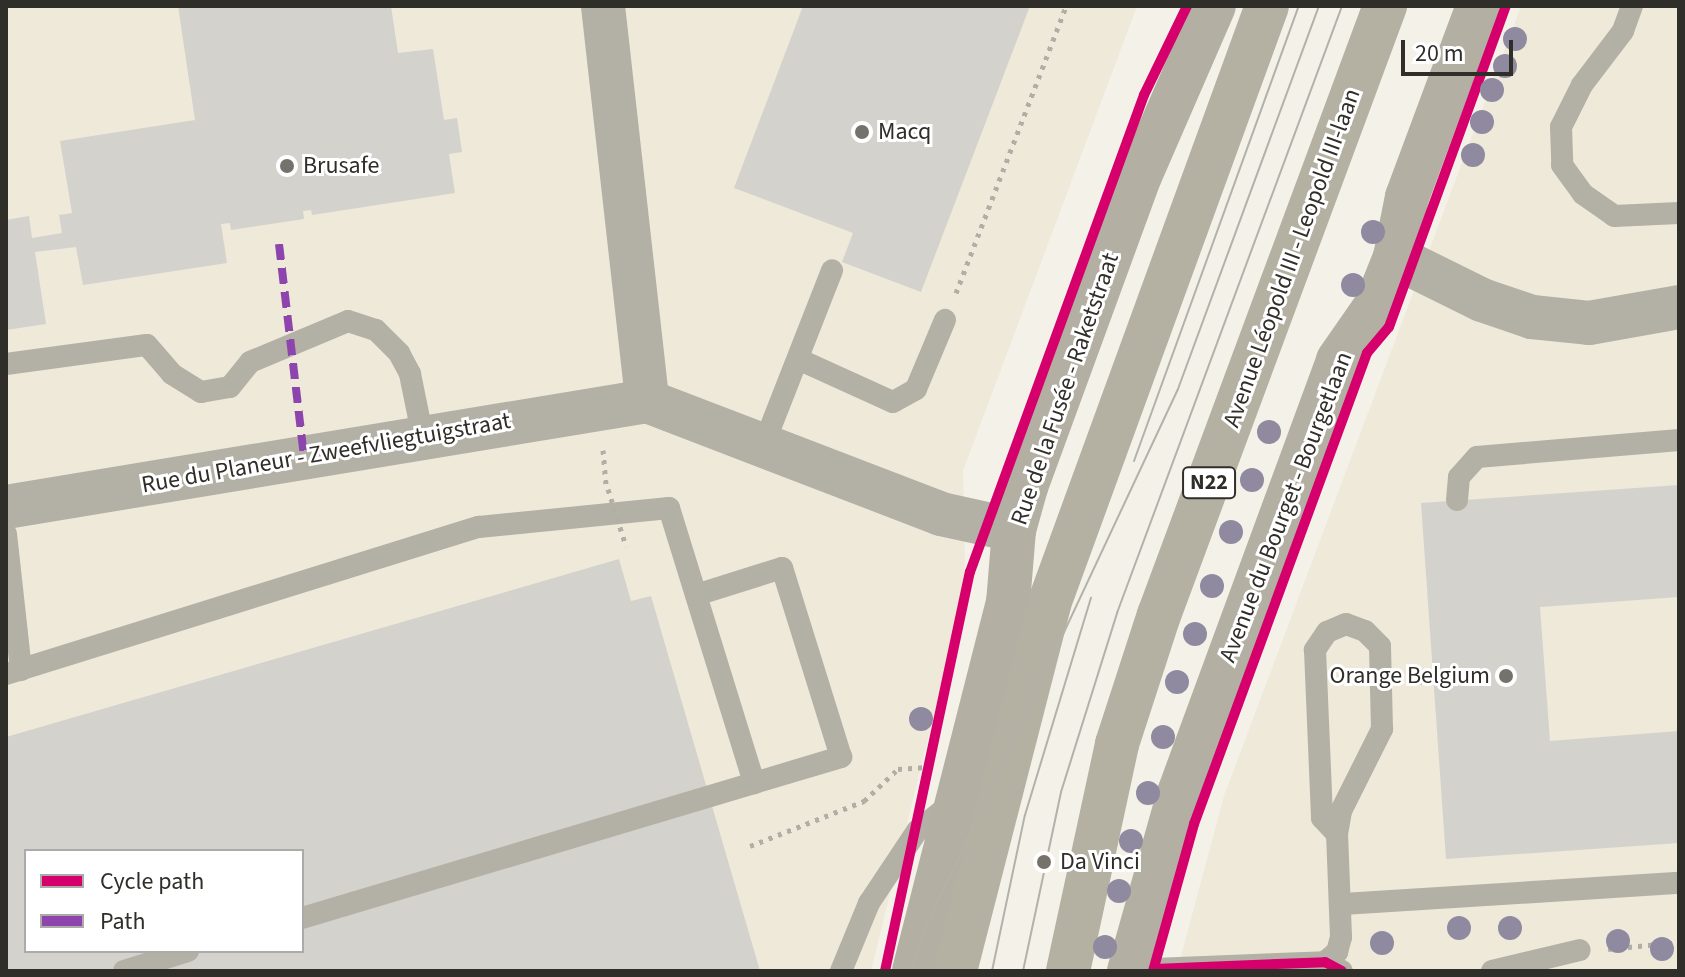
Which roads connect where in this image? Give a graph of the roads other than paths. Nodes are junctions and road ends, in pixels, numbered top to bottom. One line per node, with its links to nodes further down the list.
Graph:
1 (603, 6): 14 (street)
2 (1214, 6): 20 (street, Rue de la Fusée - Raketstraat)
3 (1267, 6): 24 (main road)
4 (1385, 6): 38 (main road, Avenue Léopold III - Leopold III-laan / N22)
5 (1478, 6): 8 (street, Avenue du Bourget - Bourgetlaan)
6 (1632, 6): 7 (lane)
7 (1679, 213)
8 (1395, 257): 10 (street); 39 (street, Avenue du Bourget - Bourgetlaan)
9 (832, 270): 12 (lane)
10 (1679, 307)
11 (945, 320): 12 (lane)
12 (798, 359): 17 (lane)
13 (6, 364): 15 (lane)
14 (647, 401): 15 (street, Rue du Planeur - Zweefvliegtuigstraat); 17 (street)
15 (423, 438): 19 (street, Rue du Planeur - Zweefvliegtuigstraat)
16 (1679, 440): 18 (lane)
17 (762, 449): 20 (street)
18 (1457, 500)
19 (6, 507)
20 (1014, 530): 25 (street, Rue de la Fusée - Raketstraat)
21 (6, 534): 23 (lane)
22 (696, 595): 23 (lane); 26 (lane); 26 (lane)
23 (14, 672)
24 (1010, 740): 25 (street); 37 (main road)
25 (948, 768): 35 (lane); 36 (street, Rue de la Fusée - Raketstraat)
26 (754, 783): 30 (lane)
27 (1337, 834): 27 (lane); 29 (lane)
28 (1679, 883): 29 (lane)
29 (1343, 904): 33 (lane)
30 (304, 917)
31 (1580, 950): 40 (lane)
32 (182, 953): 34 (lane)
33 (1334, 966): 39 (lane)
34 (124, 971)
35 (841, 971)
36 (914, 971)
37 (955, 971)
38 (1068, 971)
39 (1129, 971)
40 (1492, 971)

